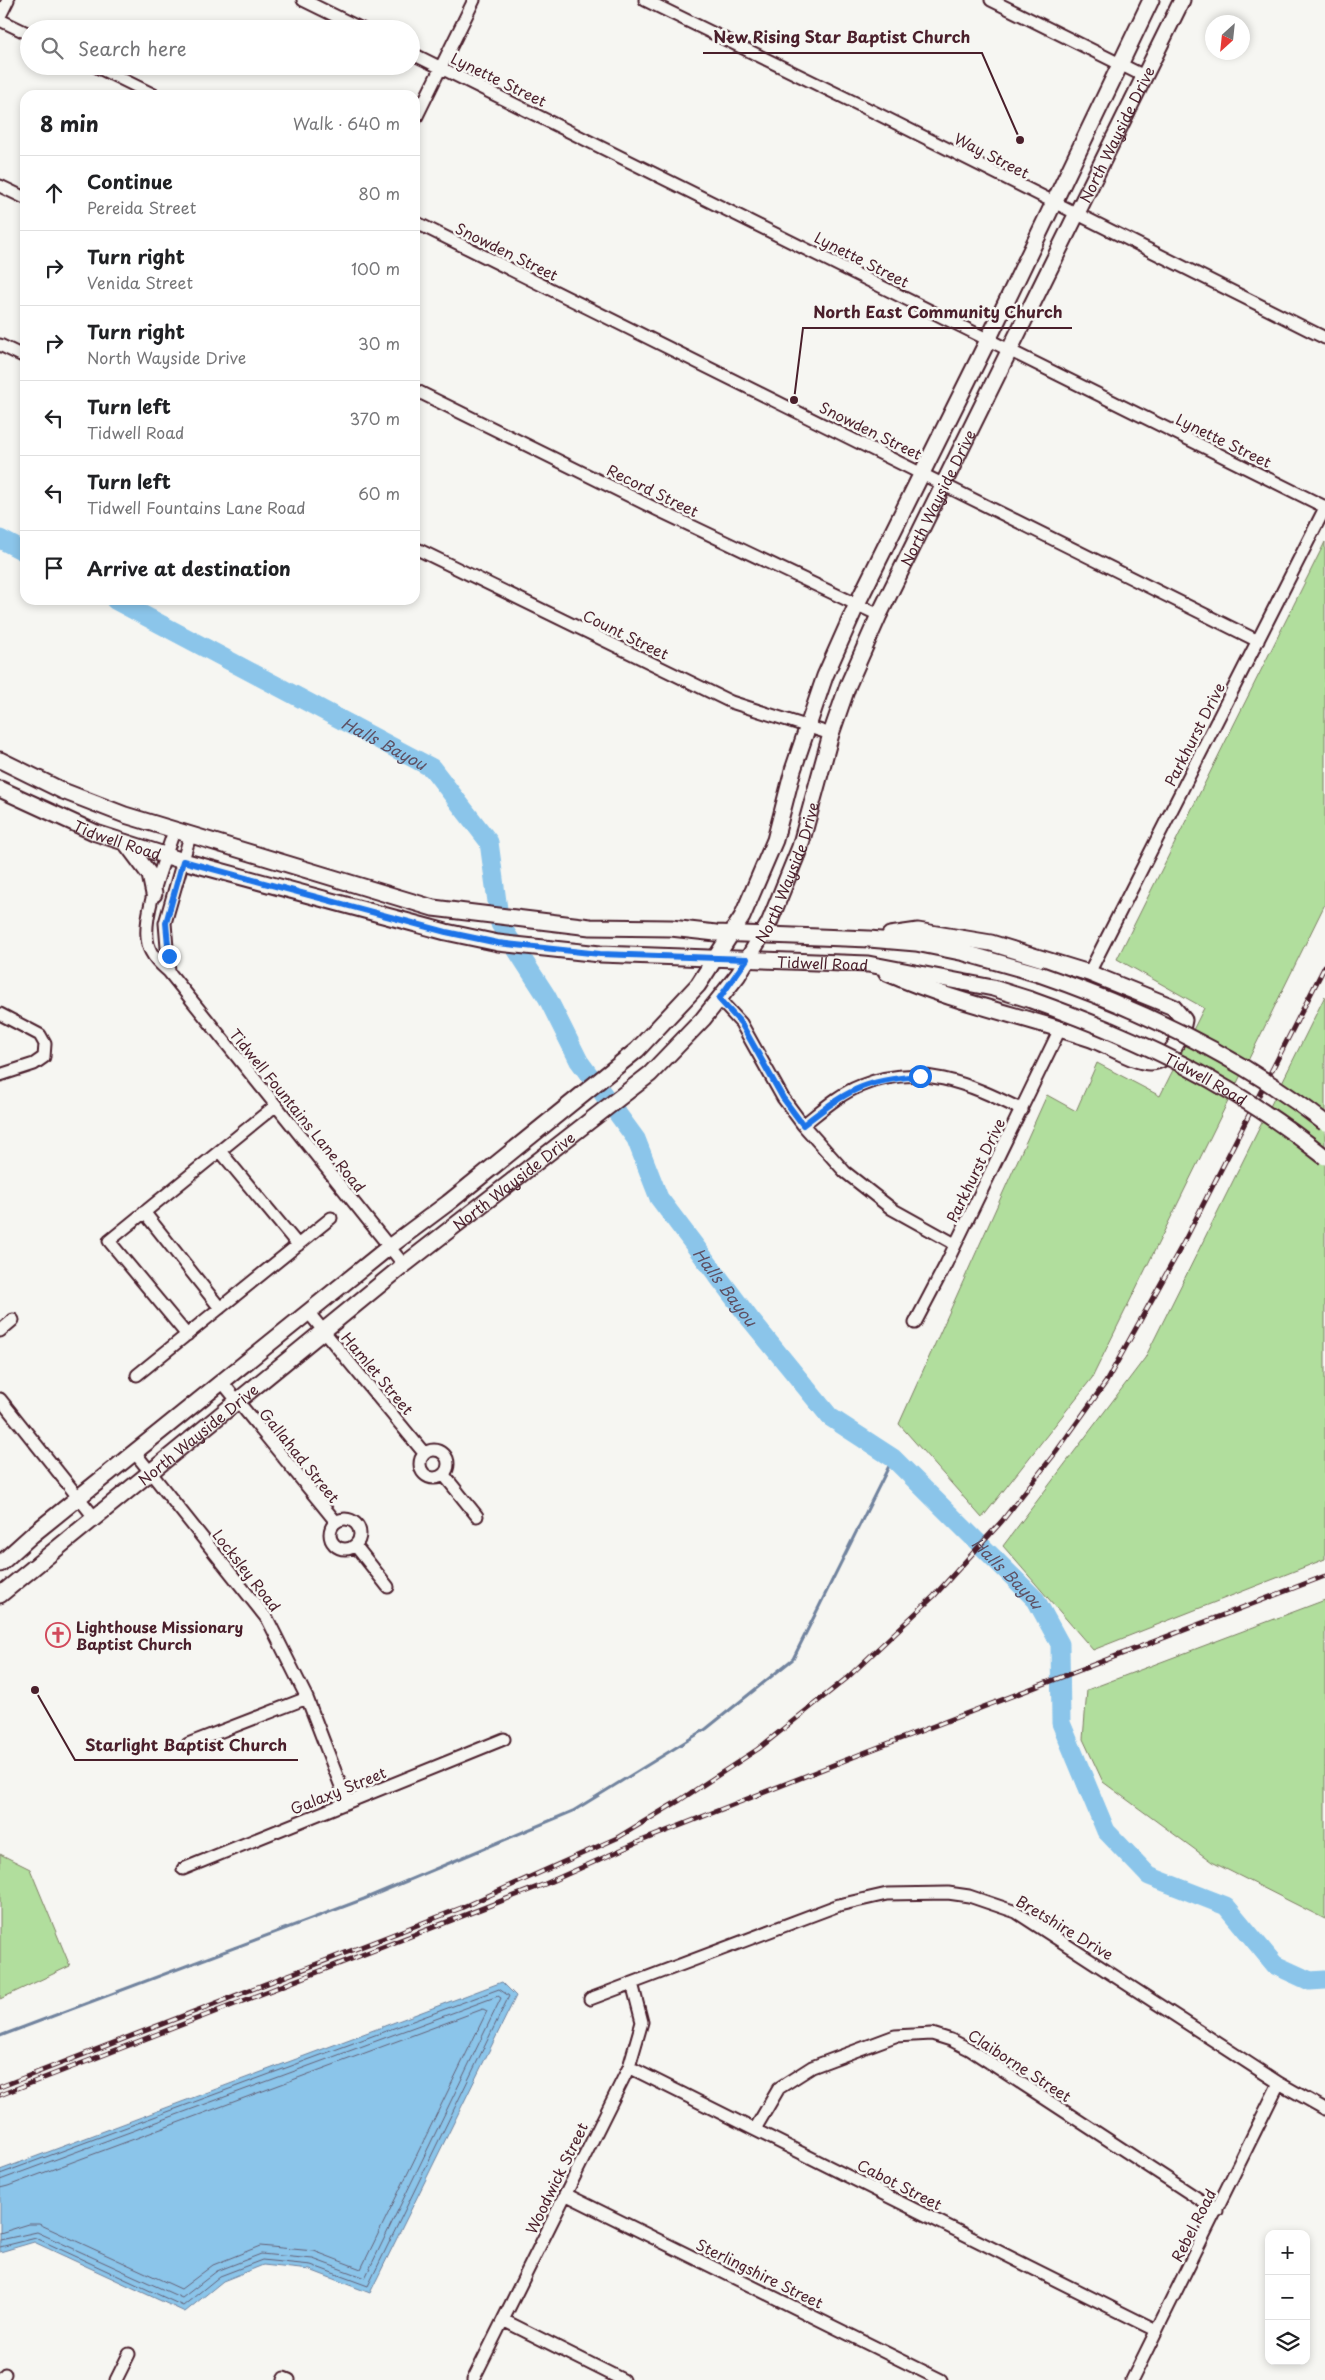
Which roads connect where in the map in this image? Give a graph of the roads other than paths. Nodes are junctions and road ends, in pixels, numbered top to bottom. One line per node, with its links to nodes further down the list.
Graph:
1 (8, 0): 8 (street)
2 (303, 0): 9 (street)
3 (474, 0): 13 (street)
4 (645, 0): 20 (street, Way Street)
5 (991, 0): 12 (street)
6 (1151, 0): 12 (main road, North Wayside Drive)
7 (1182, 0): 15 (main road, North Wayside Drive)
8 (0, 18): 10 (street)
9 (344, 20)
10 (20, 29)
11 (420, 56): 13 (street, Lynette Street)
12 (1120, 63): 15 (street); 20 (main road, North Wayside Drive)
13 (441, 67): 17 (street); 24 (street, Lynette Street)
14 (113, 75): 16 (street)
15 (1144, 76): 21 (main road, North Wayside Drive)
16 (144, 90)
17 (420, 110)
18 (0, 186): 19 (street)
19 (20, 196)
20 (1054, 203): 21 (street, Way Street); 24 (main road, North Wayside Drive)
21 (1076, 214): 23 (street, Way Street); 26 (main road, North Wayside Drive)
22 (420, 224): 29 (street, Snowden Street)
23 (1325, 338)
24 (988, 340): 26 (street, Lynette Street); 29 (main road, North Wayside Drive)
25 (0, 345): 27 (street)
26 (1010, 350): 30 (main road, North Wayside Drive); 31 (street, Lynette Street)
27 (20, 355)
28 (420, 392): 33 (street, Record Street)
29 (922, 472): 30 (street, Snowden Street); 33 (main road, North Wayside Drive)
30 (944, 483): 34 (main road, North Wayside Drive); 35 (street, Snowden Street)
31 (1325, 507): 35 (street, Parkhurst Drive)
32 (420, 550): 36 (street, Count Street)
33 (857, 604): 34 (street, Record Street); 36 (main road, North Wayside Drive)
34 (879, 615): 37 (main road, North Wayside Drive)
35 (1258, 641): 53 (street, Parkhurst Drive)
36 (807, 727): 37 (street, Count Street); 46 (main road, North Wayside Drive)
37 (831, 734): 47 (main road, North Wayside Drive)
38 (0, 760): 40 (main road, Tidwell Road)
39 (0, 789): 42 (main road, Tidwell Road)
40 (174, 831): 41 (main road, Tidwell Road); 43 (street, Tidwell Fountains Lane Road)
41 (190, 836): 44 (street); 46 (main road, Tidwell Road)
42 (125, 842): 43 (main road, Tidwell Road); 45 (main road)
43 (166, 856): 44 (main road, Tidwell Road); 45 (street, Tidwell Fountains Lane Road)
44 (183, 861): 49 (main road, Tidwell Road); 52 (street)
45 (154, 894): 52 (street, Tidwell Fountains Lane Road)
46 (732, 932): 47 (main road, Tidwell Road); 49 (main road, North Wayside Drive)
47 (762, 935): 48 (main road, Tidwell Road); 50 (main road, North Wayside Drive)
48 (869, 939): 53 (main road); 60 (main road, Tidwell Road, bridge)
49 (715, 957): 50 (main road, Tidwell Road); 68 (main road, North Wayside Drive)
50 (747, 959): 51 (main road, Tidwell Road); 54 (main road, North Wayside Drive)
51 (868, 964): 56 (main road); 63 (main road, Tidwell Road, bridge)
52 (169, 972): 58 (street, Tidwell Fountains Lane Road)
53 (1089, 972): 56 (main road)
54 (719, 999): 61 (street); 69 (main road, North Wayside Drive)
55 (0, 1014): 57 (street)
56 (1060, 1029): 59 (street, Parkhurst Drive)
57 (0, 1075)
58 (275, 1106): 62 (street); 68 (street, Tidwell Fountains Lane Road)
59 (1022, 1110): 61 (street); 66 (street, Parkhurst Drive)
60 (1325, 1123)
61 (803, 1125): 66 (street)
62 (220, 1151): 64 (street); 67 (street)
63 (1325, 1157)
64 (144, 1212): 70 (street); 76 (street)
65 (332, 1218): 67 (street)
66 (955, 1244): 73 (street, Parkhurst Drive)
67 (298, 1245): 70 (street)
68 (389, 1247): 69 (street, Tidwell Fountains Lane Road); 71 (main road, North Wayside Drive)
69 (404, 1265): 75 (main road, North Wayside Drive)
70 (220, 1308): 76 (street)
71 (308, 1312): 75 (street, Hamlet Street); 78 (main road, North Wayside Drive)
72 (13, 1320): 74 (street)
73 (915, 1323)
74 (0, 1331)
75 (324, 1332): 80 (main road, North Wayside Drive); 82 (street, Hamlet Street)
76 (187, 1335): 77 (street)
77 (137, 1375)
78 (222, 1382): 80 (street, Gallahad Street); 81 (main road, North Wayside Drive)
79 (0, 1399): 85 (street)
80 (238, 1403): 83 (main road, North Wayside Drive); 88 (street, Gallahad Street)
81 (135, 1452): 83 (street, Locksley Road); 85 (main road, North Wayside Drive)
82 (424, 1453): 84 (street); 84 (street)
83 (151, 1473): 87 (main road, North Wayside Drive); 93 (street, Locksley Road)
84 (444, 1474): 86 (street)
85 (80, 1498): 87 (street); 90 (main road, North Wayside Drive)
86 (477, 1516)
87 (94, 1517): 92 (main road, North Wayside Drive)
88 (336, 1522): 89 (street, Gallahad Street); 89 (street, Gallahad Street)
89 (355, 1546): 91 (street)
90 (0, 1564)
91 (388, 1587)
92 (0, 1594)
93 (307, 1698): 95 (street); 96 (street, Locksley Road)
94 (504, 1738): 96 (street, Galaxy Street)
95 (188, 1744)
96 (347, 1802): 97 (street, Galaxy Street)
97 (183, 1869)
98 (632, 1984): 99 (street, Bretshire Drive); 100 (street, Woodwick Street); 101 (street, Bretshire Drive)
99 (590, 1999)
100 (628, 2067): 103 (street, Cabot Street); 104 (street, Woodwick Street)
101 (1279, 2083): 102 (street, Bretshire Drive); 105 (street, Rebel Road)
102 (1325, 2109)
103 (755, 2129): 105 (street, Claiborne Street); 107 (street, Cabot Street)
104 (565, 2194): 106 (street, Woodwick Street); 112 (street, Sterlingshire Street)
105 (1217, 2211): 107 (street, Rebel Road)
106 (503, 2320): 110 (street, Woodwick Street); 111 (street)
107 (1156, 2330): 113 (street, Rebel Road)
108 (129, 2354): 109 (street)
109 (116, 2380)
110 (473, 2380)
111 (623, 2380)
112 (941, 2380)
113 (1132, 2380)

